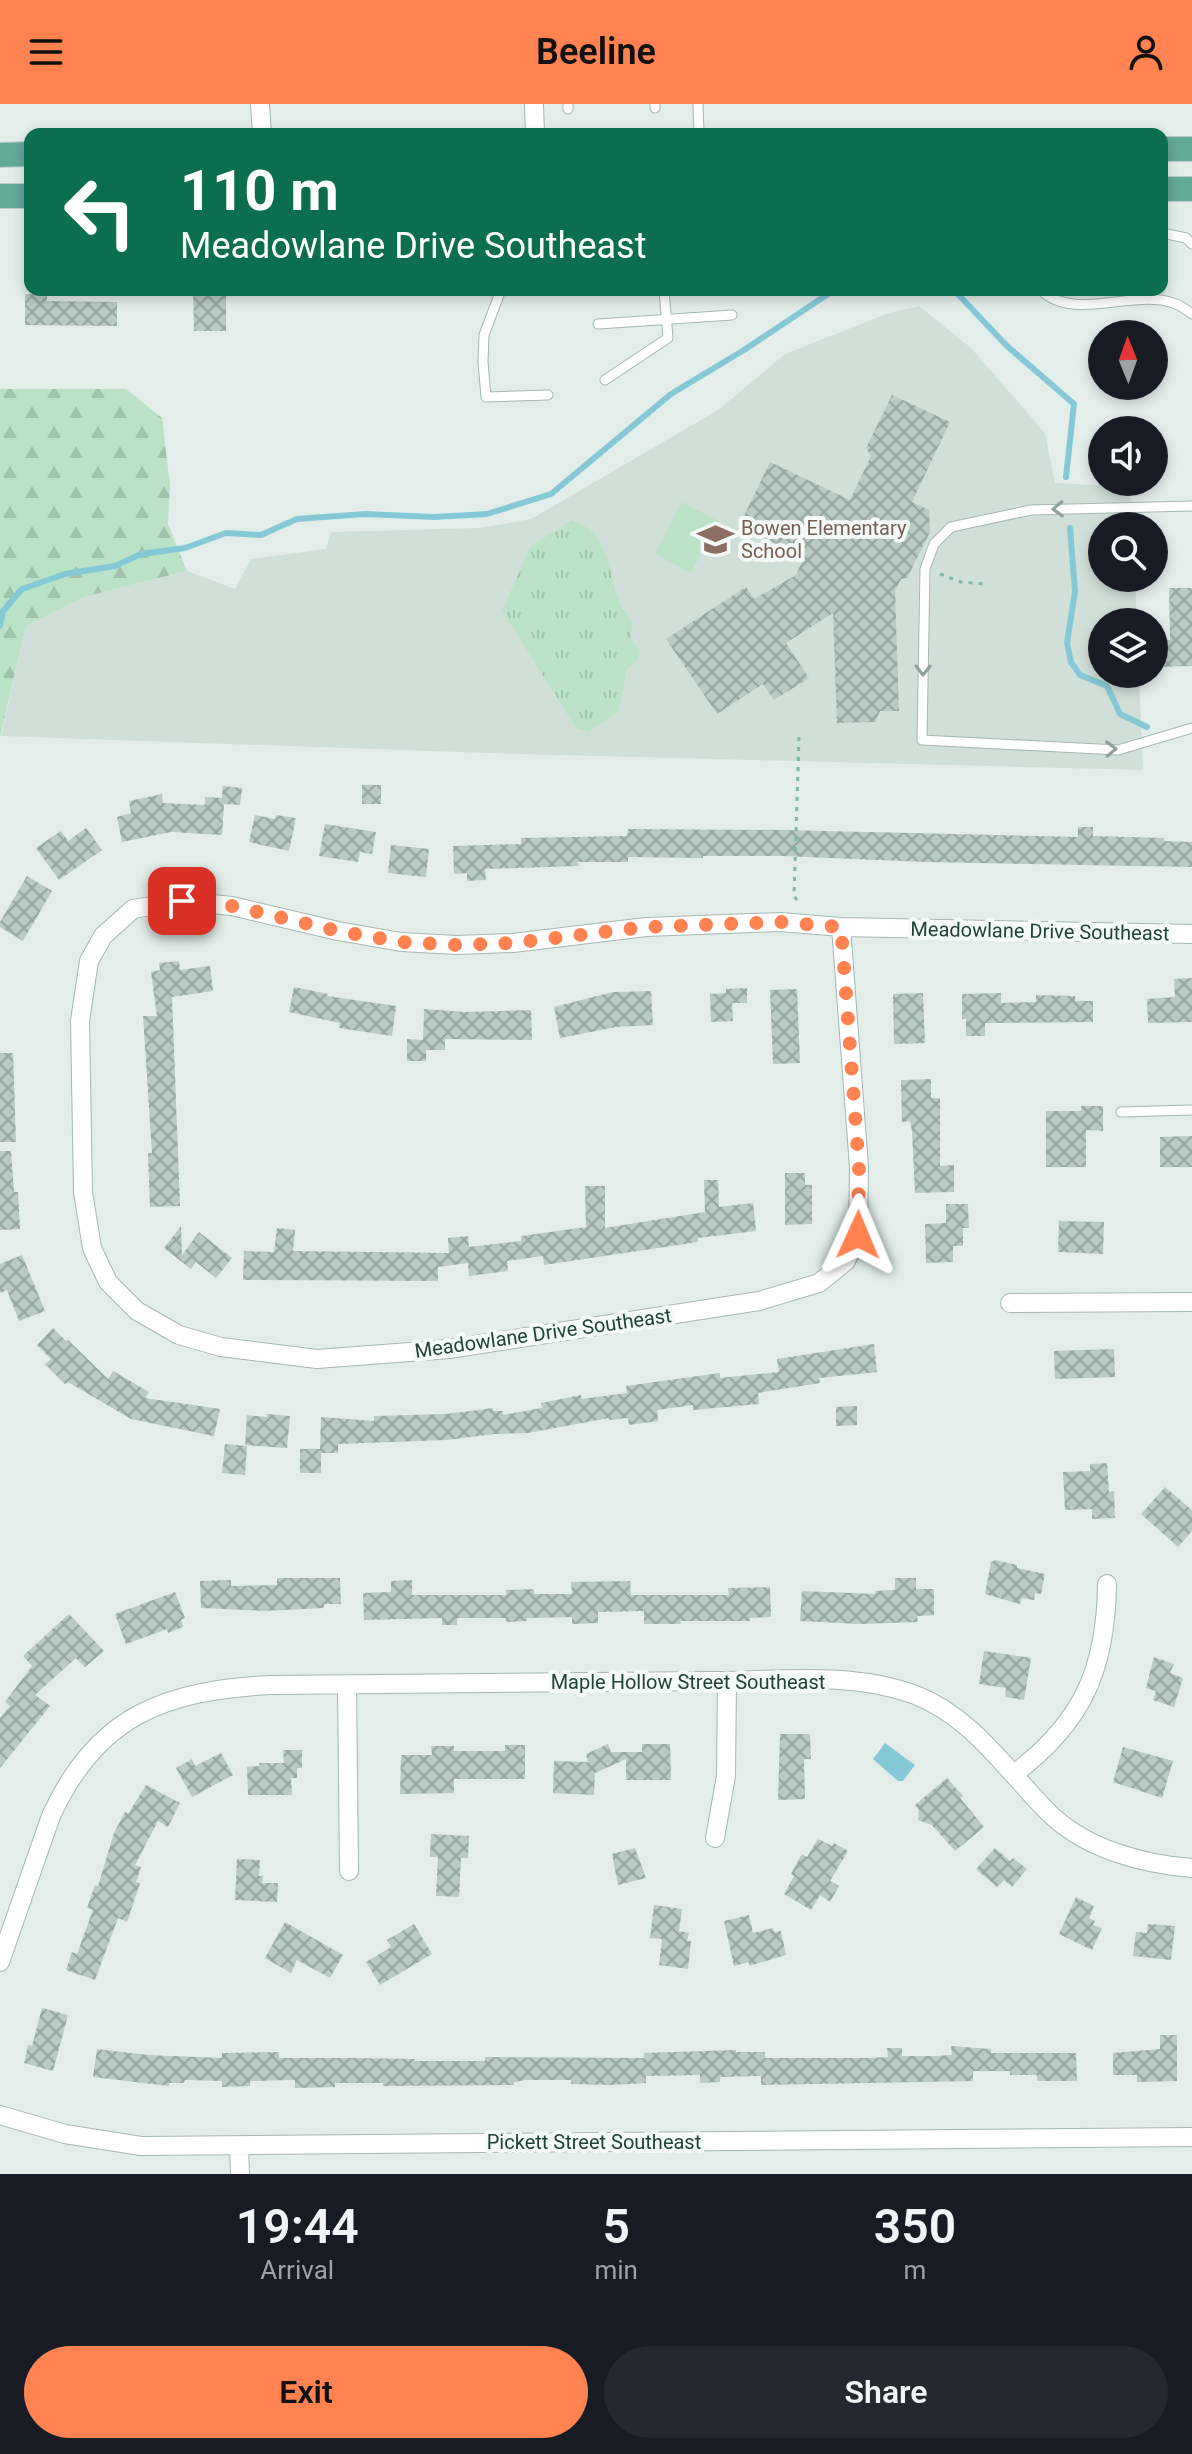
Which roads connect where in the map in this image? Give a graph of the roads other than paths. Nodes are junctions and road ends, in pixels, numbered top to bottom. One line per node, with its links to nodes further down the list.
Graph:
1 (260, 104): 4 (street)
2 (534, 104): 5 (street)
3 (698, 104): 6 (lane)
4 (262, 128)
5 (535, 128)
6 (699, 128)
7 (1168, 149): 8 (main road)
8 (1192, 149)
9 (24, 154): 10 (main road)
10 (0, 155)
11 (1168, 189): 12 (main road)
12 (1192, 189)
13 (0, 196): 14 (main road)
14 (24, 196)
15 (1168, 234): 16 (lane)
16 (1192, 244)
17 (499, 296): 25 (lane)
18 (665, 296): 22 (lane)
19 (1050, 296): 20 (lane)
20 (1192, 314)
21 (732, 315): 22 (lane)
22 (667, 321): 23 (lane); 24 (lane)
23 (598, 324)
24 (605, 380)
25 (548, 395)
26 (1192, 506): 27 (lane, one-way to 27)
27 (1192, 728)
28 (841, 927): 28 (street, Meadowlane Drive Southeast); 29 (street, Meadowlane Drive Southeast)
29 (1192, 934)
30 (1192, 1110): 31 (lane)
31 (1121, 1112)
32 (1192, 1302): 33 (street)
33 (1010, 1303)
34 (1107, 1584): 37 (street)
35 (727, 1681): 36 (street, Maple Hollow Street Southeast); 37 (street, Maple Hollow Street Southeast); 38 (street)
36 (347, 1685): 40 (street); 41 (street, Maple Hollow Street Southeast)
37 (1014, 1774): 39 (street, Maple Hollow Street Southeast)
38 (715, 1838)
39 (1192, 1868)
40 (349, 1871)
41 (0, 1962)
42 (0, 2115): 44 (street, Pickett Street Southeast)
43 (1192, 2137): 44 (street, Pickett Street Southeast)
44 (239, 2146): 45 (street)
45 (240, 2174)

